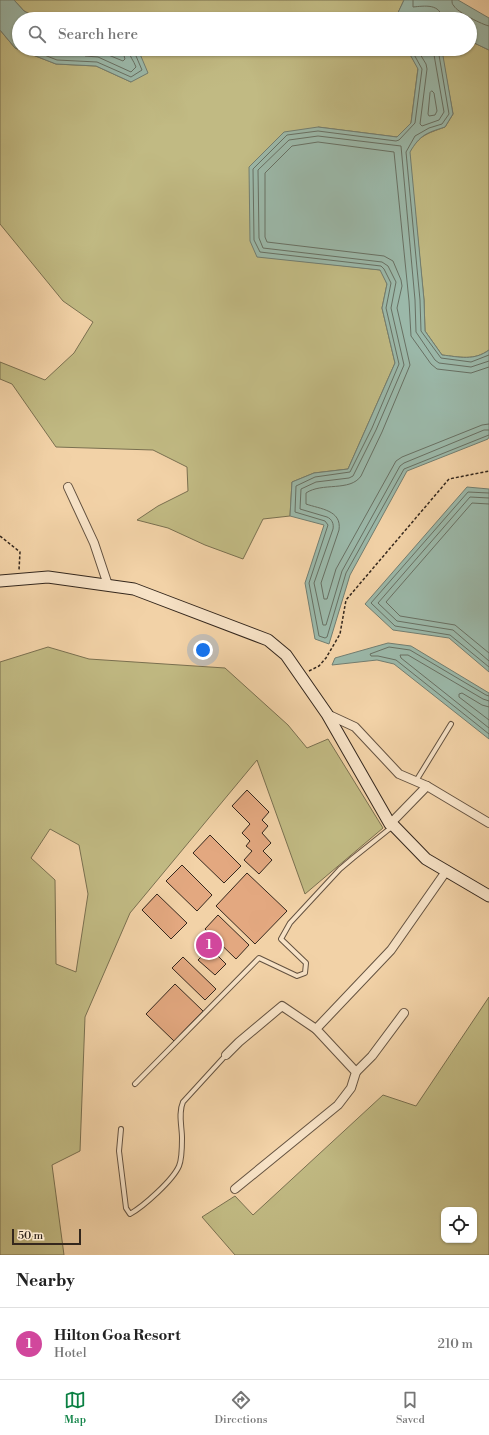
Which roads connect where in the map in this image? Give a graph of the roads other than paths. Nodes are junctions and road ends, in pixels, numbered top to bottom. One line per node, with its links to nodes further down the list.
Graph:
1 (68, 487): 3 (street)
2 (0, 581): 3 (main road)
3 (108, 585): 4 (main road)
4 (327, 714): 6 (street); 9 (main road)
5 (451, 724): 6 (lane)
6 (416, 781): 7 (street)
7 (427, 786): 8 (street); 9 (street)
8 (489, 824)
9 (392, 825): 10 (main road); 16 (lane)
10 (447, 870): 11 (main road); 13 (street)
11 (489, 896)
12 (404, 1013): 15 (street)
13 (316, 1029): 14 (street); 15 (street)
14 (226, 1055): 17 (lane)
15 (356, 1072): 18 (street)
16 (135, 1084)
17 (121, 1129)
18 (235, 1189)

